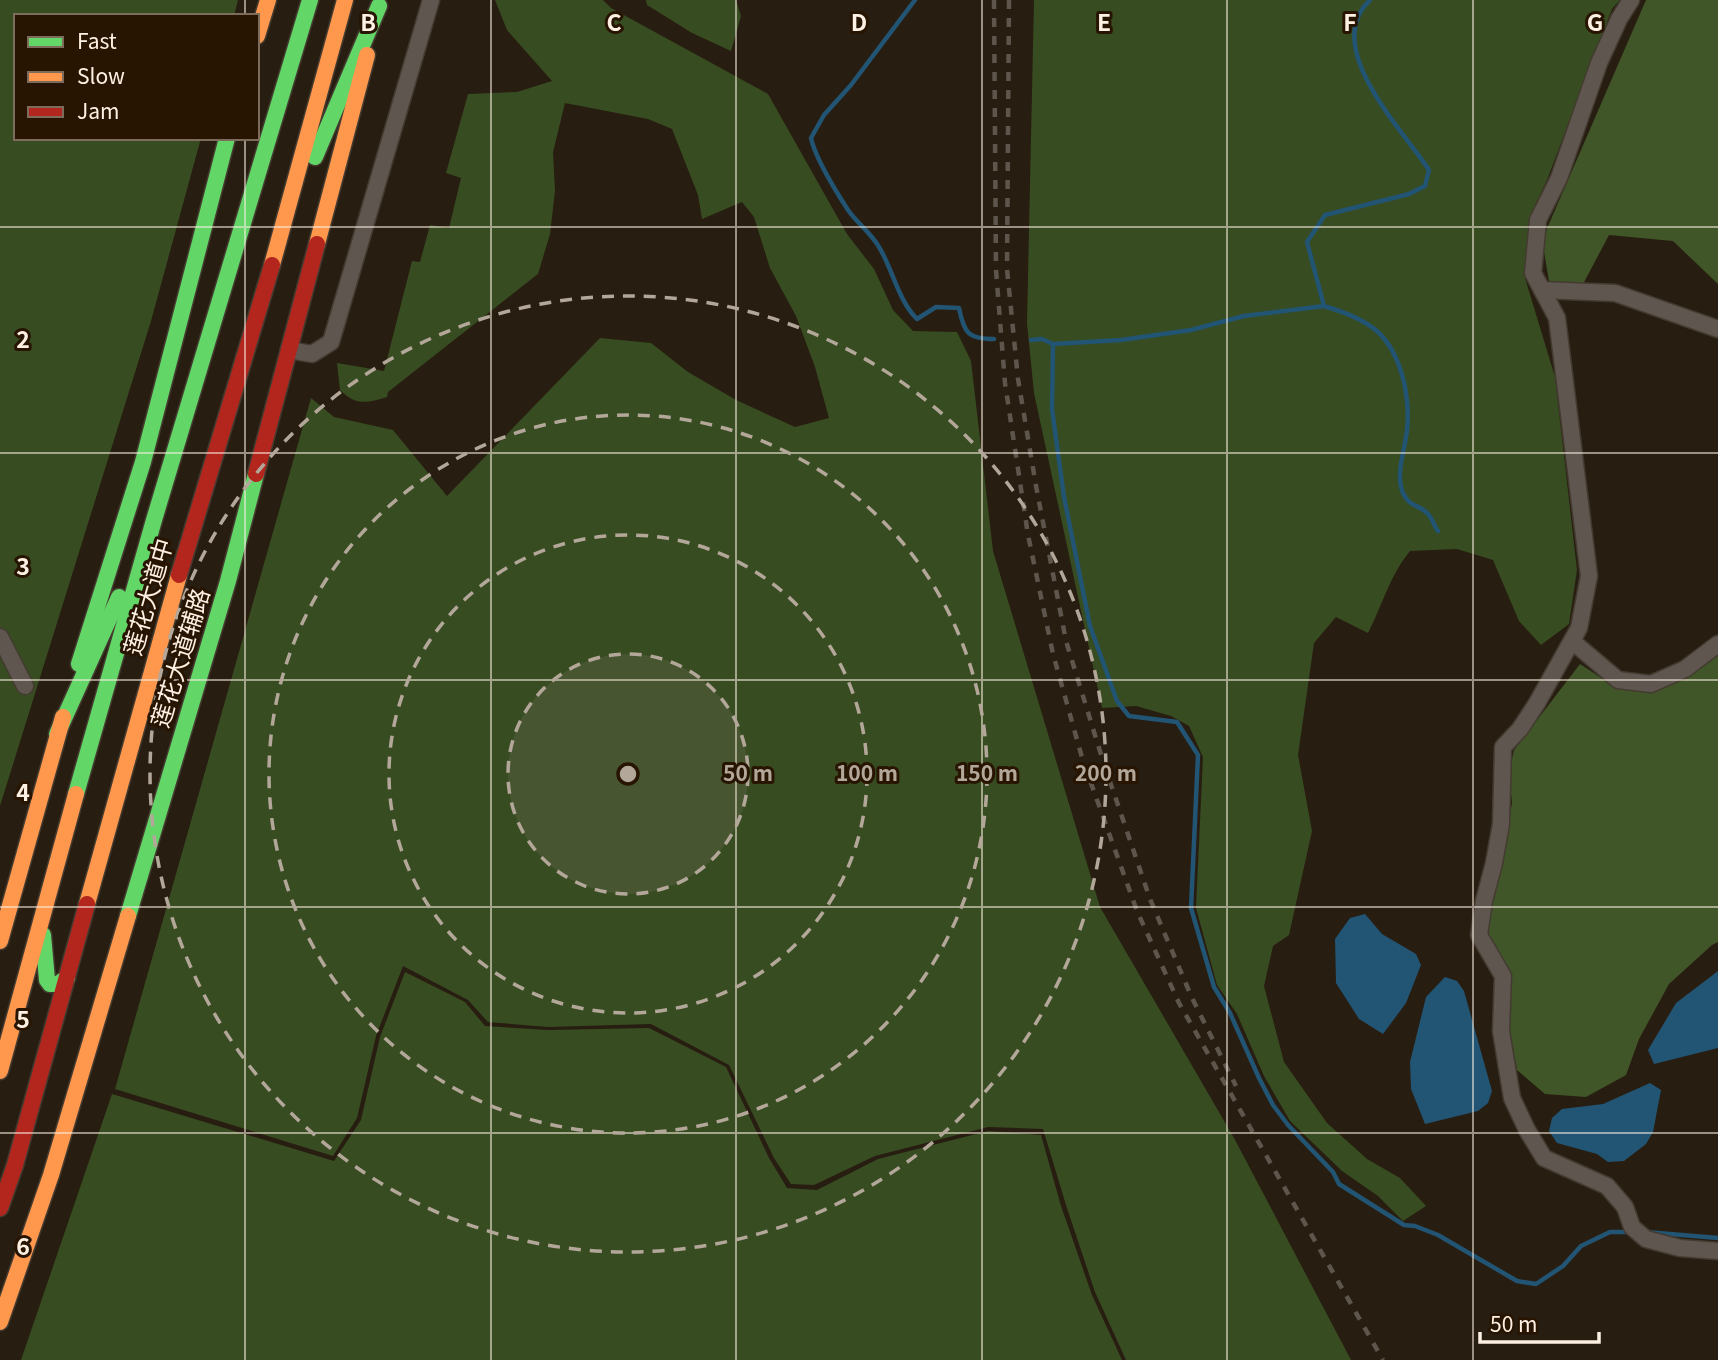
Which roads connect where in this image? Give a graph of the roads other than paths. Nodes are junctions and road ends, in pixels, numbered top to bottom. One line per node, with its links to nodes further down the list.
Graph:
1 (268, 0): 7 (main road)
2 (310, 0): 13 (main road, 莲花大道中)
3 (345, 0): 9 (main road, 莲花大道中)
4 (431, 0): 12 (street)
5 (1631, 0): 10 (street)
6 (380, 3): 9 (main road); 12 (main road, 莲花大道辅路)
7 (259, 29)
8 (226, 140): 18 (main road)
9 (277, 247): 21 (main road, 莲花大道中)
10 (1542, 290): 11 (street); 15 (street)
11 (1718, 329)
12 (289, 350): 25 (main road, 莲花大道辅路)
13 (154, 520): 18 (main road); 19 (main road, 莲花大道中)
14 (0, 637): 17 (street)
15 (1572, 641): 16 (street); 24 (street)
16 (1718, 644)
17 (25, 686)
18 (57, 734): 20 (main road)
19 (42, 914): 21 (main road); 22 (main road, 莲花大道中)
20 (0, 942)
21 (67, 978): 23 (main road, 莲花大道中)
22 (0, 1071)
23 (0, 1208)
24 (1718, 1251)
25 (0, 1322)

